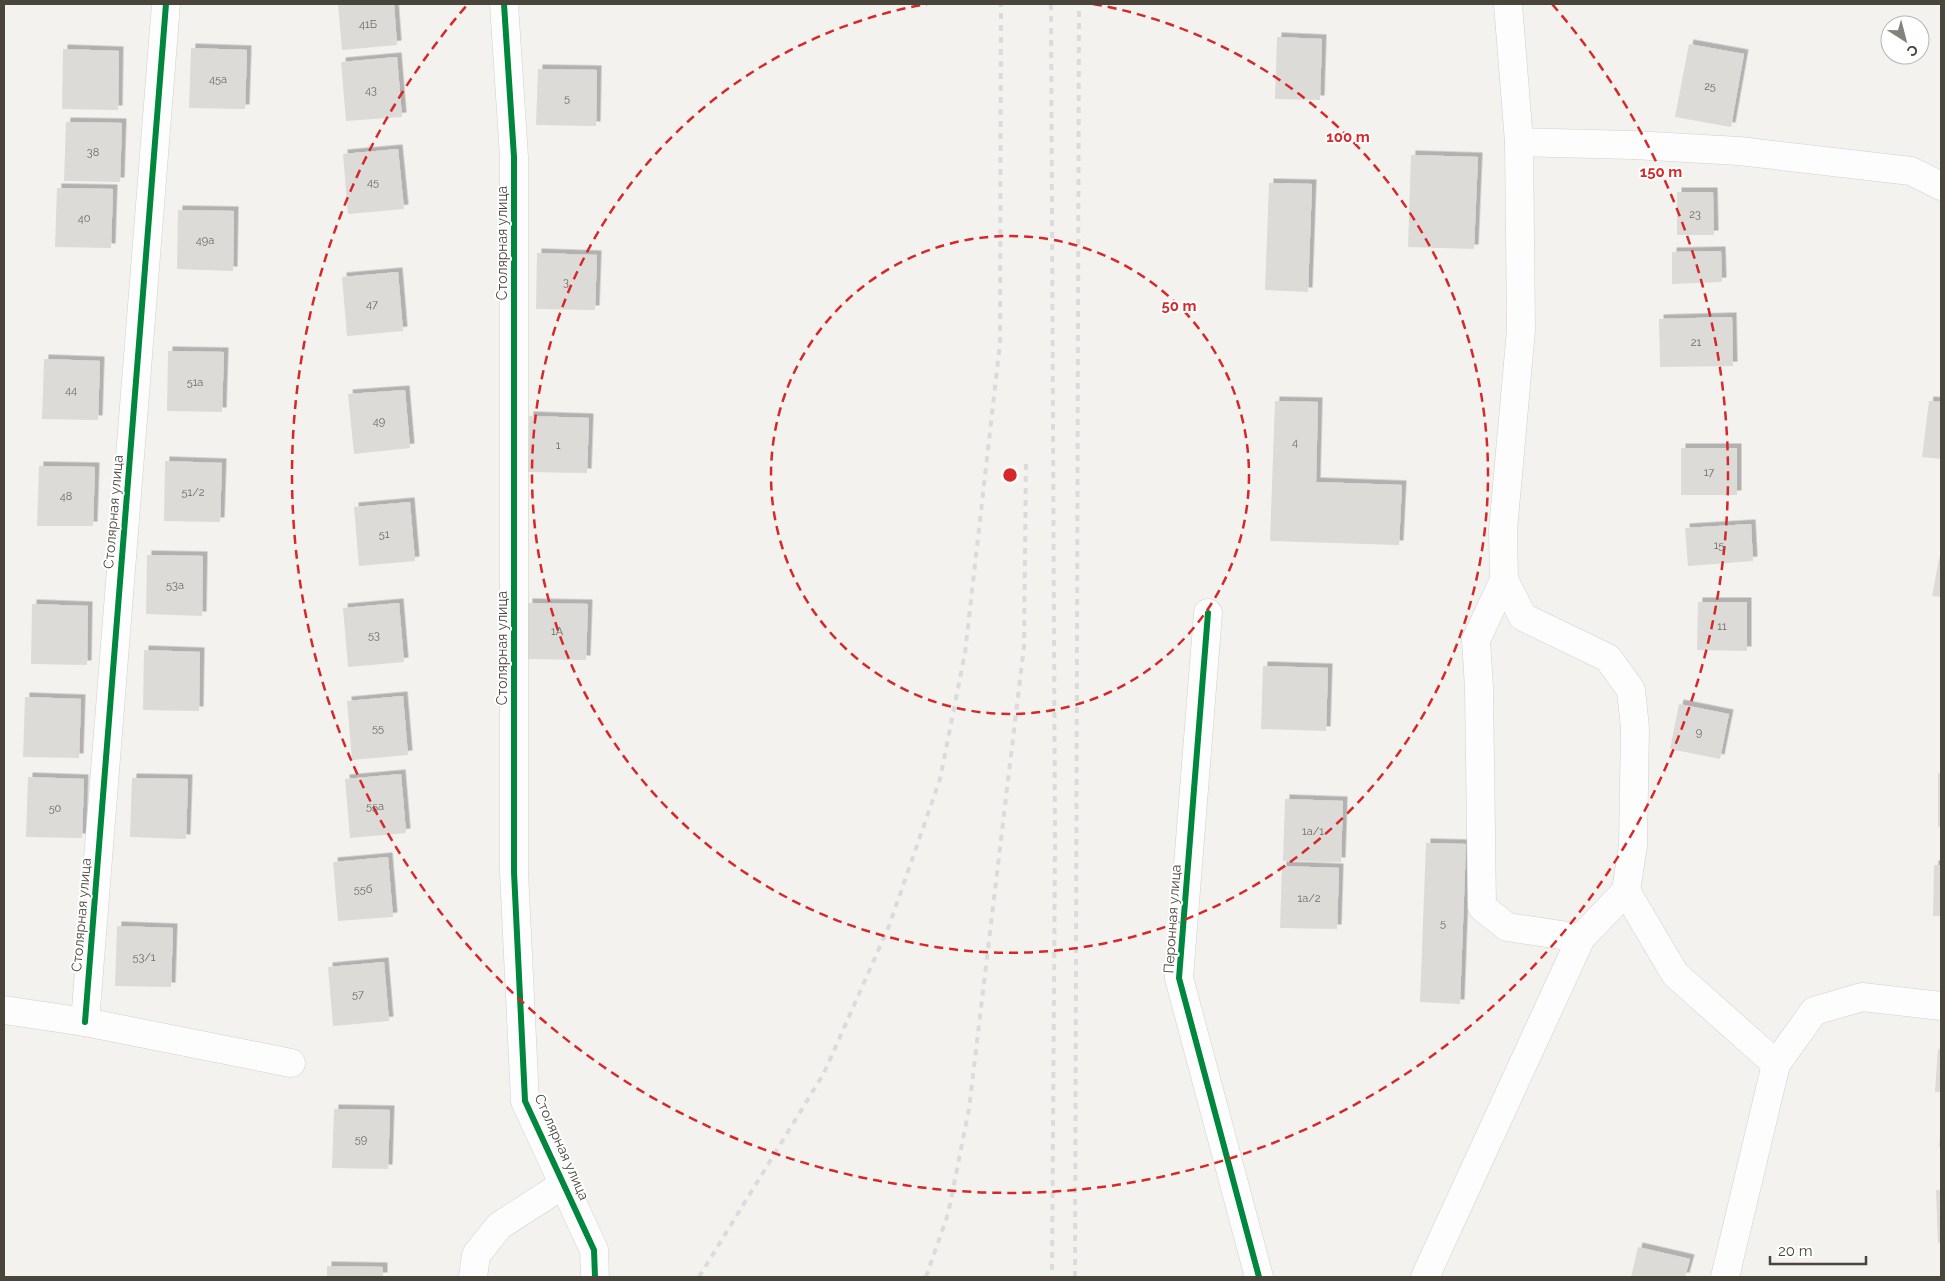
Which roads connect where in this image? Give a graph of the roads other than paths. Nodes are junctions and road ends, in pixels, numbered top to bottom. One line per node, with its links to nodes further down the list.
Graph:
1 (166, 4): 12 (street, Столярная улица)
2 (504, 4): 15 (street, Столярная улица)
3 (1508, 4): 4 (street)
4 (1518, 142): 5 (street); 6 (street)
5 (1941, 186)
6 (1504, 580): 8 (street); 9 (street)
7 (1208, 613): 18 (street, Перонная улица)
8 (1626, 891): 9 (street); 14 (street)
9 (1581, 938): 19 (street)
10 (1941, 1006): 14 (street)
11 (4, 1010): 12 (street)
12 (85, 1022): 13 (street)
13 (291, 1063)
14 (1776, 1064): 20 (street)
15 (564, 1184): 16 (street); 17 (street, Столярная улица)
16 (473, 1277)
17 (595, 1277)
18 (1259, 1277)
19 (1425, 1277)
20 (1724, 1277)

